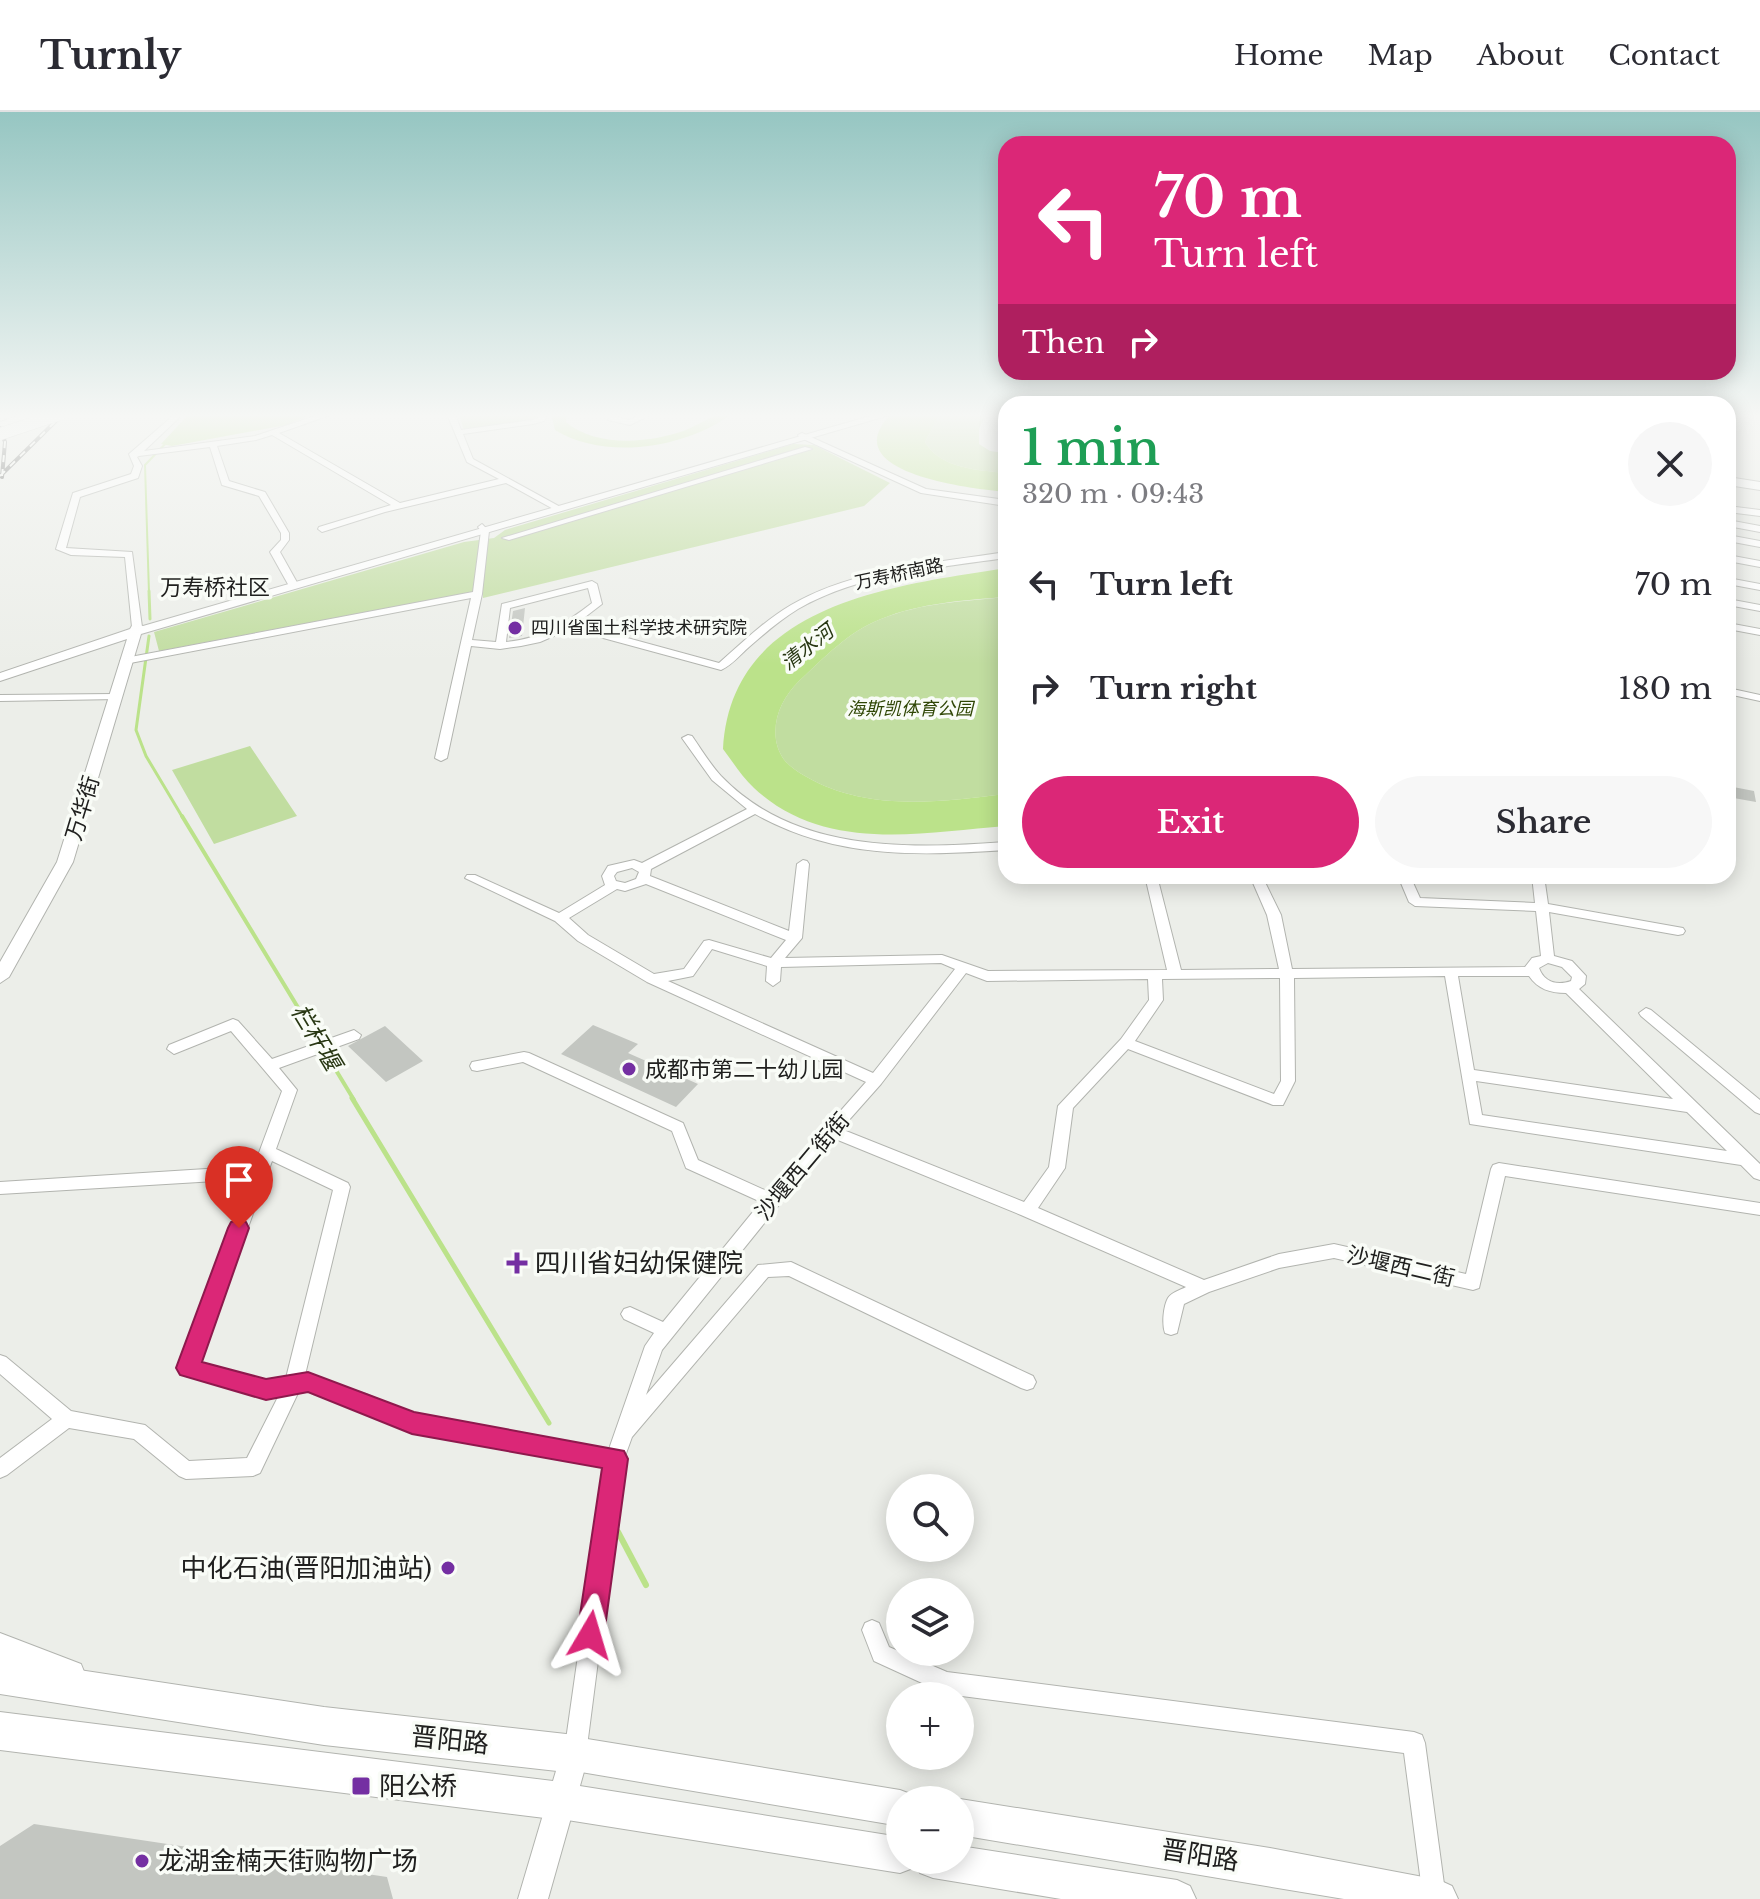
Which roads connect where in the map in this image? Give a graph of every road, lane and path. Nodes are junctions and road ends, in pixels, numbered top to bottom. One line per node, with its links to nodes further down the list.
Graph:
1 (75, 497): 35 (street)
2 (264, 497): 28 (street)
3 (384, 497): 12 (street)
4 (435, 497): 12 (street)
5 (540, 497): 13 (street)
6 (594, 497): 13 (street)
7 (599, 497): 10 (street)
8 (636, 497): 15 (street)
9 (968, 497): 11 (street)
10 (582, 502): 13 (street); 15 (street)
11 (998, 502)
12 (399, 506): 18 (street)
13 (558, 507): 19 (street)
14 (1736, 510): 16 (street)
15 (596, 511): 21 (street)
16 (1760, 513)
17 (1736, 524): 20 (street)
18 (322, 529)
19 (484, 529): 28 (street); 30 (street)
20 (1760, 529)
21 (506, 538)
22 (1736, 540): 23 (street)
23 (1760, 544)
24 (998, 556): 33 (street, 万寿桥南路)
25 (1736, 560): 26 (street)
26 (1760, 564)
27 (1736, 582): 29 (street)
28 (292, 584): 35 (street)
29 (1760, 587)
30 (477, 594): 37 (street); 39 (street)
31 (1736, 604): 32 (street)
32 (1760, 608)
33 (572, 626): 38 (street); 38 (street)
34 (1736, 628): 36 (street)
35 (136, 630): 39 (street, 万华街); 40 (street); 41 (street)
36 (1760, 632)
37 (466, 643): 38 (street); 47 (street)
38 (500, 646)
39 (125, 661): 43 (street, 万华街)
40 (0, 669)
41 (0, 677)
42 (1736, 693): 45 (street)
43 (115, 697): 44 (street); 70 (street, 万华街)
44 (0, 698)
45 (1760, 698)
46 (688, 738): 48 (street)
47 (441, 758)
48 (755, 809): 49 (street); 51 (street)
49 (998, 846)
50 (803, 864): 61 (street)
51 (644, 873): 57 (street); 57 (street); 61 (street)
52 (471, 878): 59 (street)
53 (1153, 884): 68 (street)
54 (1260, 884): 69 (street)
55 (1407, 884): 58 (street)
56 (1539, 884): 58 (street)
57 (614, 885): 59 (street)
58 (1542, 907): 60 (street); 62 (street)
59 (560, 918): 71 (street)
60 (1678, 931)
61 (795, 938): 63 (street)
62 (1548, 959): 65 (street); 73 (street)
63 (774, 963): 64 (street); 71 (street); 72 (street)
64 (964, 967): 67 (street); 81 (street, 沙堰西二街街)
65 (1532, 971): 66 (street); 73 (street)
66 (1451, 974): 69 (street); 80 (street)
67 (1155, 975): 68 (street); 76 (street)
68 (1175, 975): 69 (street)
69 (1287, 975): 76 (street)
70 (0, 977)
71 (652, 979): 81 (street)
72 (773, 981)
73 (1569, 988): 82 (street)
74 (1646, 1013): 83 (street)
75 (354, 1035): 78 (street)
76 (1126, 1043): 92 (street)
77 (174, 1049): 78 (street)
78 (269, 1066): 85 (street)
79 (477, 1066): 90 (street)
80 (1467, 1074): 82 (street); 86 (street)
81 (876, 1080): 84 (street, 沙堰西二街街)
82 (1692, 1107): 86 (street)
83 (1760, 1108)
84 (830, 1131): 90 (street, 沙堰西二街街); 92 (street)
85 (267, 1152): 87 (street); 99 (street)
86 (1746, 1160): 88 (street)
87 (259, 1172): 89 (street); 99 (street)
88 (1760, 1174)
89 (0, 1188)
90 (771, 1200): 96 (street, 沙堰西二街街)
91 (1760, 1209): 93 (street, 沙堰西二街)
92 (1027, 1210): 93 (street)
93 (1203, 1287): 95 (street, 沙堰西二街)
94 (630, 1314): 96 (street)
95 (1171, 1328)
96 (666, 1331): 101 (street, 沙堰西二街街)
97 (0, 1363): 100 (street)
98 (1027, 1382): 101 (street)
99 (293, 1385): 100 (street); 102 (street)
100 (66, 1419): 103 (street)
101 (623, 1437): 102 (street, 沙堰西二街街)
102 (615, 1459): 109 (street, 沙堰西二街街)
103 (0, 1469)
104 (872, 1630): 115 (street)
105 (0, 1646): 107 (street)
106 (0, 1676): 107 (highway, 晋阳路)
107 (125, 1696): 109 (highway, 晋阳路)
108 (3, 1738): 110 (highway, 晋阳路)
109 (575, 1754): 110 (street); 111 (main road, 晋阳路)
110 (561, 1801): 113 (main road, 晋阳路); 116 (street)
111 (886, 1806)
112 (974, 1819): 115 (main road, 晋阳路)
113 (886, 1853)
114 (974, 1867): 117 (main road, 晋阳路)
115 (1437, 1898)
116 (533, 1899)
117 (1177, 1899)

